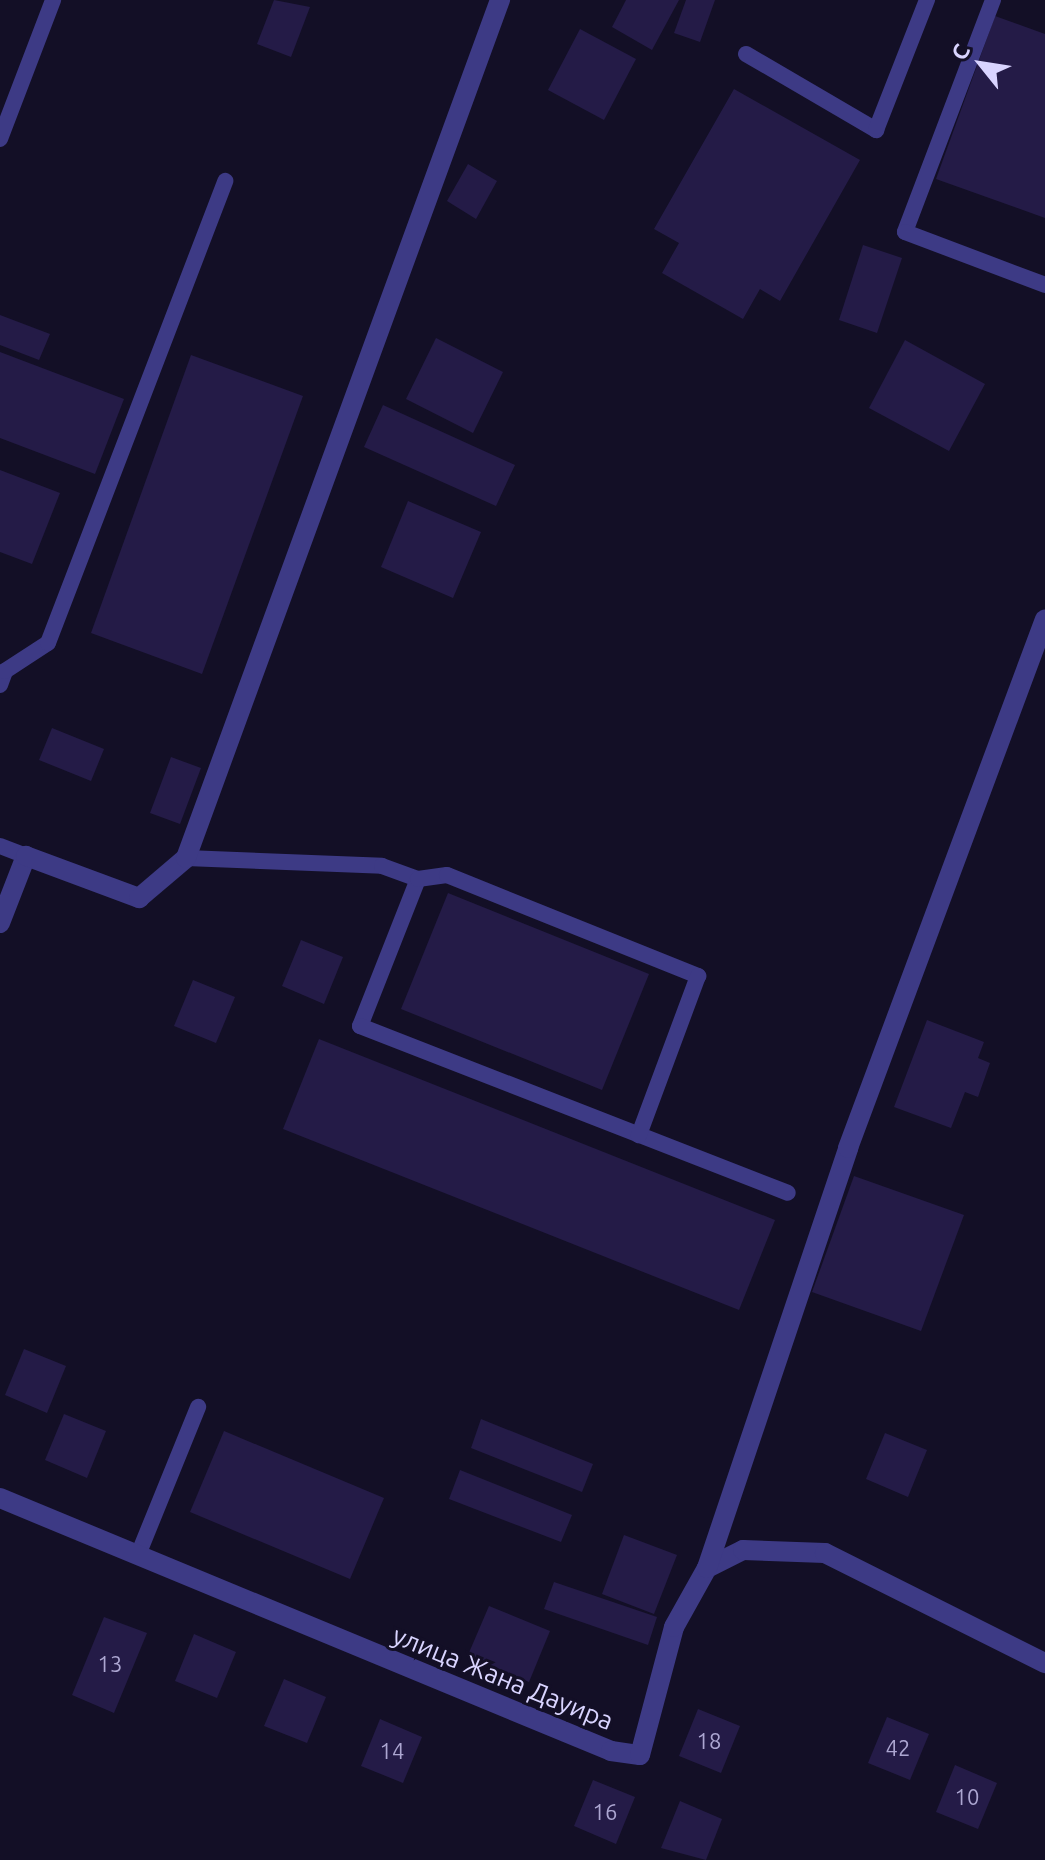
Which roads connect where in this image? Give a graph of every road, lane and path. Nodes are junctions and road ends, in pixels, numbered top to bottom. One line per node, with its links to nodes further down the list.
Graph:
1 (53, 0): 6 (lane)
2 (500, 0): 13 (street)
3 (927, 0): 5 (lane)
4 (993, 0): 8 (lane)
5 (746, 54)
6 (0, 139)
7 (225, 181): 10 (lane)
8 (1045, 285)
9 (1045, 619): 21 (street)
10 (0, 685)
11 (0, 846): 12 (lane)
12 (26, 856): 13 (street); 15 (street)
13 (186, 858): 14 (lane)
14 (418, 879): 16 (lane); 16 (lane)
15 (0, 923)
16 (639, 1135): 17 (lane)
17 (788, 1193)
18 (198, 1407): 20 (lane)
19 (0, 1498): 20 (street, улица Жана Дауира)
20 (138, 1555): 21 (street, улица Жана Дауира)
21 (707, 1568): 22 (street)
22 (1045, 1663)

